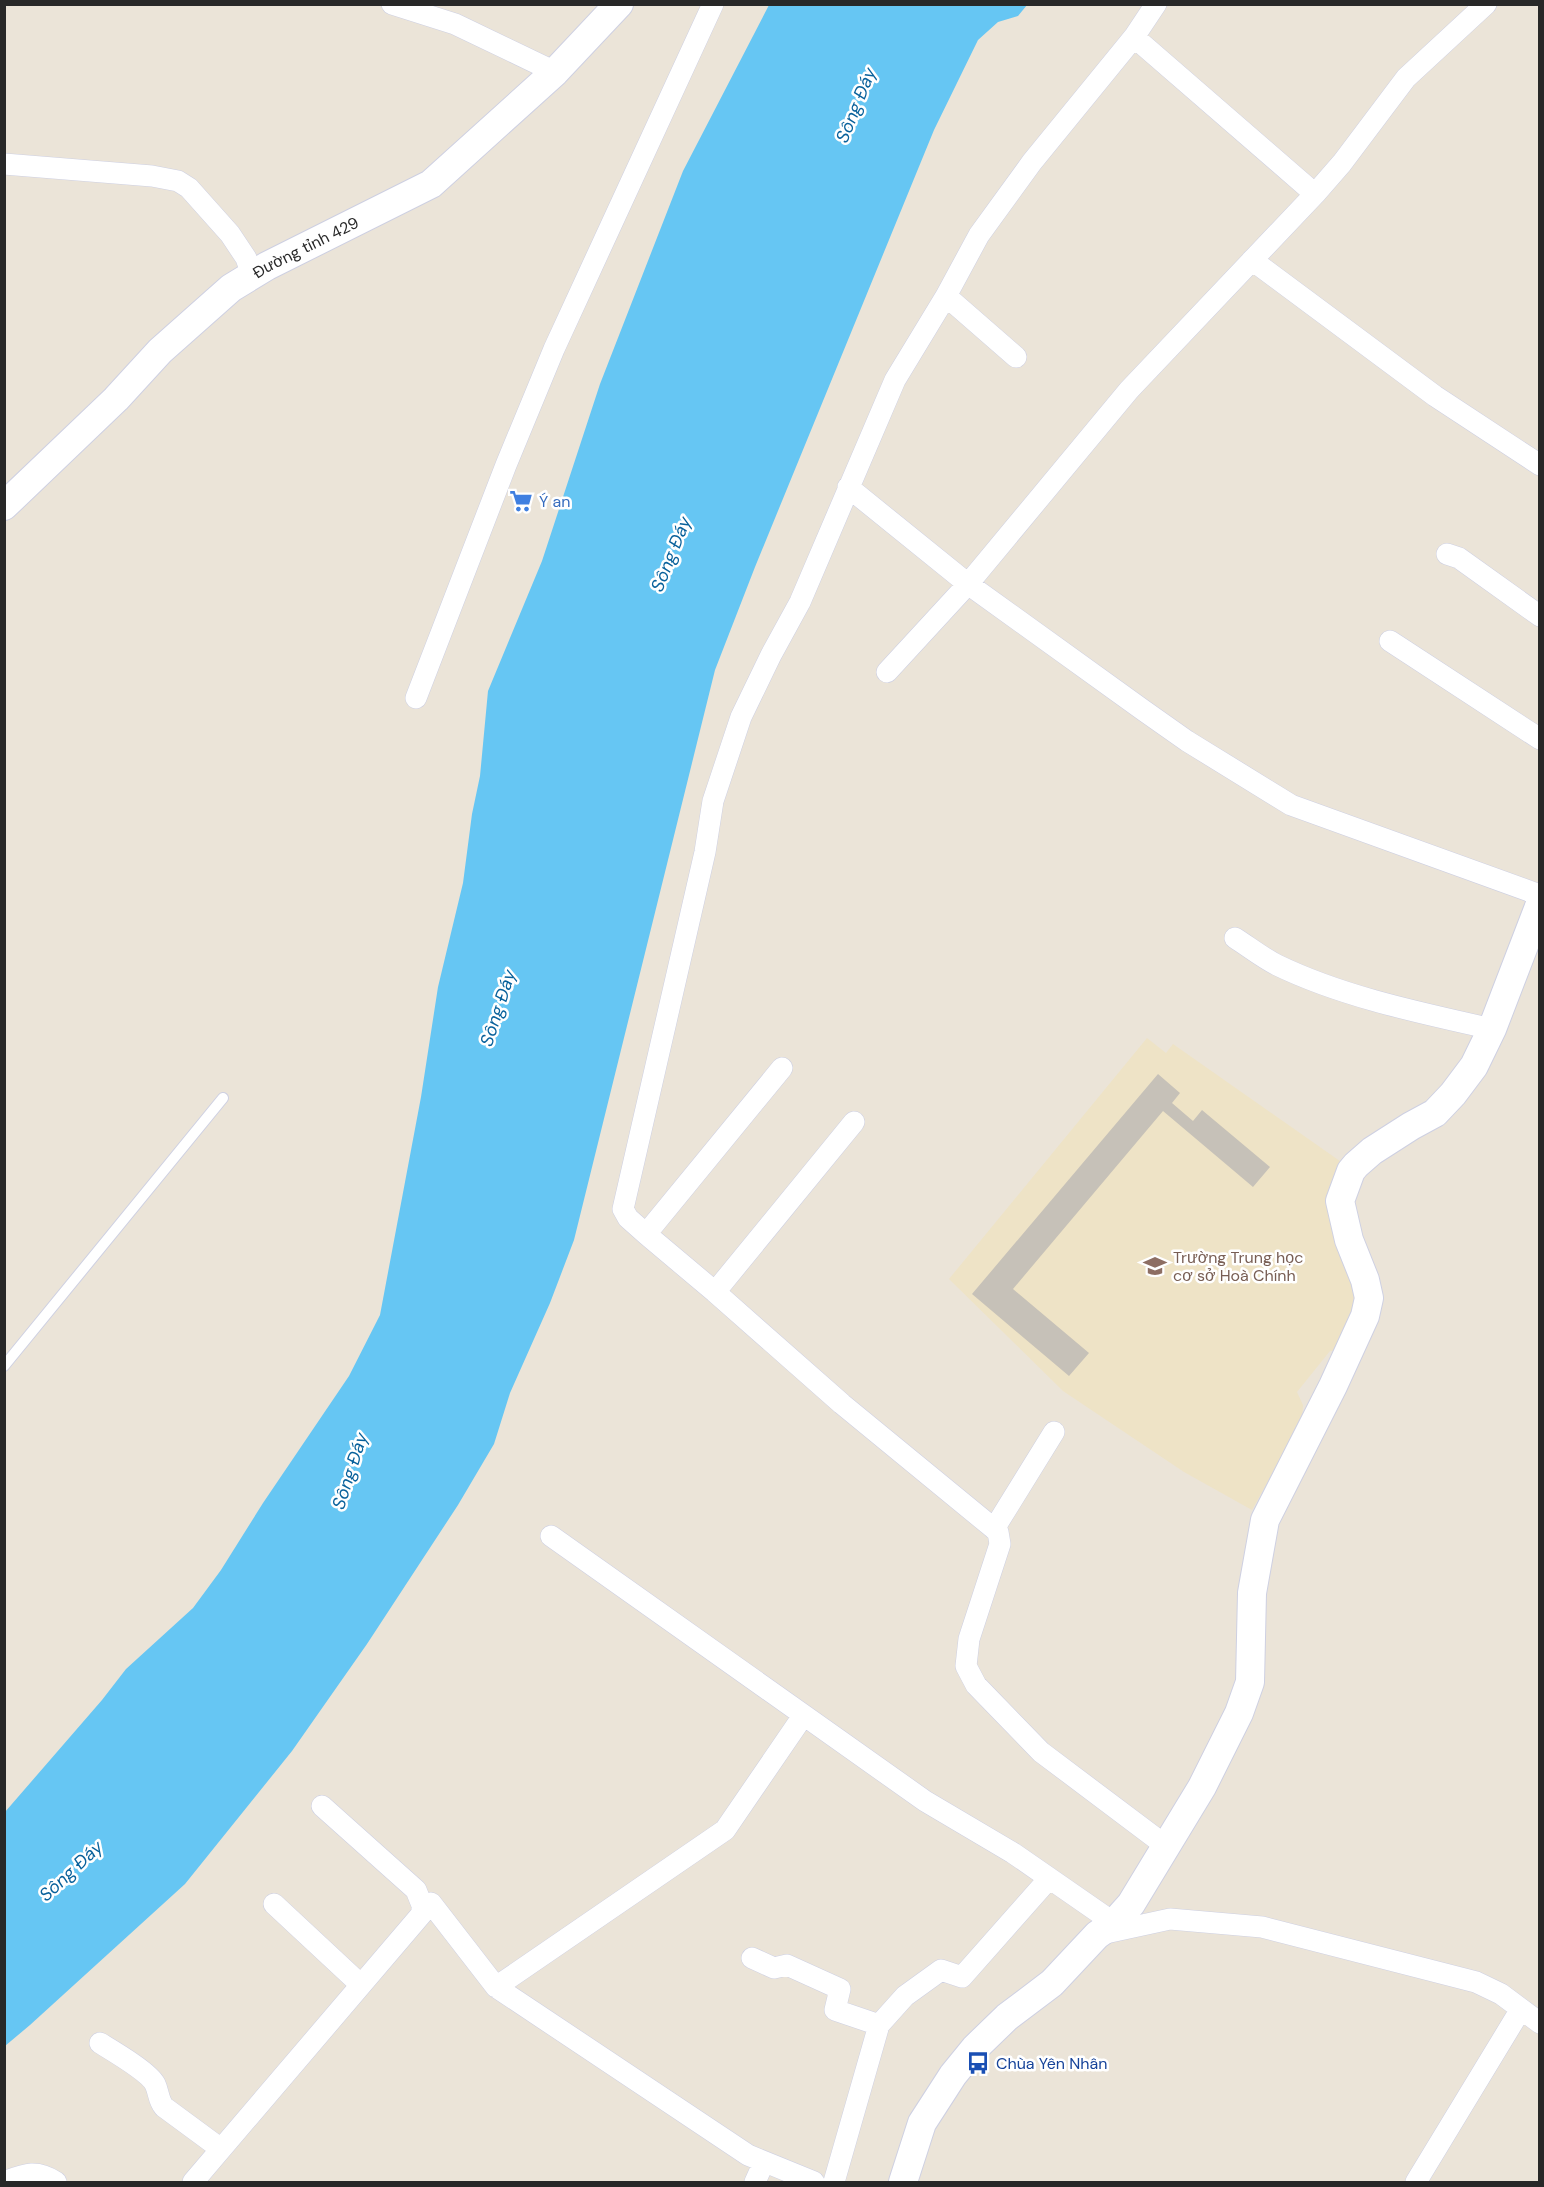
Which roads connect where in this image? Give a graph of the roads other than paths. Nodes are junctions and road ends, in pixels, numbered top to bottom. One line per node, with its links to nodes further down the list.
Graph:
1 (392, 4): 7 (street)
2 (619, 4): 7 (street, Đường tỉnh 429)
3 (713, 4): 22 (street)
4 (1156, 4): 6 (street)
5 (1486, 4): 9 (street)
6 (1134, 37): 9 (street); 12 (street)
7 (555, 72): 11 (street, Đường tỉnh 429)
8 (4, 164): 11 (street)
9 (1315, 194): 10 (street)
10 (1252, 260): 14 (street); 18 (street)
11 (252, 275): 16 (street, Đường tỉnh 429)
12 (946, 296): 13 (street); 15 (street)
13 (1016, 357)
14 (1539, 465)
15 (848, 487): 18 (street); 31 (street)
16 (4, 506)
17 (1447, 554): 19 (street)
18 (968, 584): 21 (street); 24 (street)
19 (1539, 616)
20 (1390, 641): 23 (street)
21 (887, 672)
22 (416, 698)
23 (1539, 739)
24 (1539, 895)
25 (1539, 904): 27 (street)
26 (1235, 938): 27 (street)
27 (1492, 1029): 39 (street)
28 (782, 1068): 31 (street)
29 (224, 1098): 33 (lane)
30 (855, 1122): 32 (street)
31 (646, 1234): 32 (street)
32 (716, 1292): 35 (street)
33 (4, 1366)
34 (1054, 1432): 35 (street)
35 (994, 1529): 39 (street)
36 (551, 1536): 37 (street)
37 (803, 1716): 40 (street); 46 (street)
38 (322, 1806): 42 (street)
39 (1166, 1846): 43 (street)
40 (1052, 1880): 43 (street); 49 (street)
41 (274, 1904): 45 (street)
42 (422, 1913): 45 (street); 46 (street)
43 (1106, 1929): 47 (street); 59 (street)
44 (752, 1958): 49 (street)
45 (361, 1985): 51 (street)
46 (496, 1987): 52 (street)
47 (1521, 2009): 48 (street); 60 (street)
48 (1539, 2023)
49 (879, 2025): 58 (street)
50 (100, 2043): 51 (street)
51 (221, 2149): 55 (street)
52 (764, 2162): 56 (street); 57 (street)
53 (4, 2182): 54 (street)
54 (56, 2182)
55 (193, 2182)
56 (755, 2182)
57 (814, 2182)
58 (834, 2182)
59 (903, 2182)
60 (1416, 2182)

